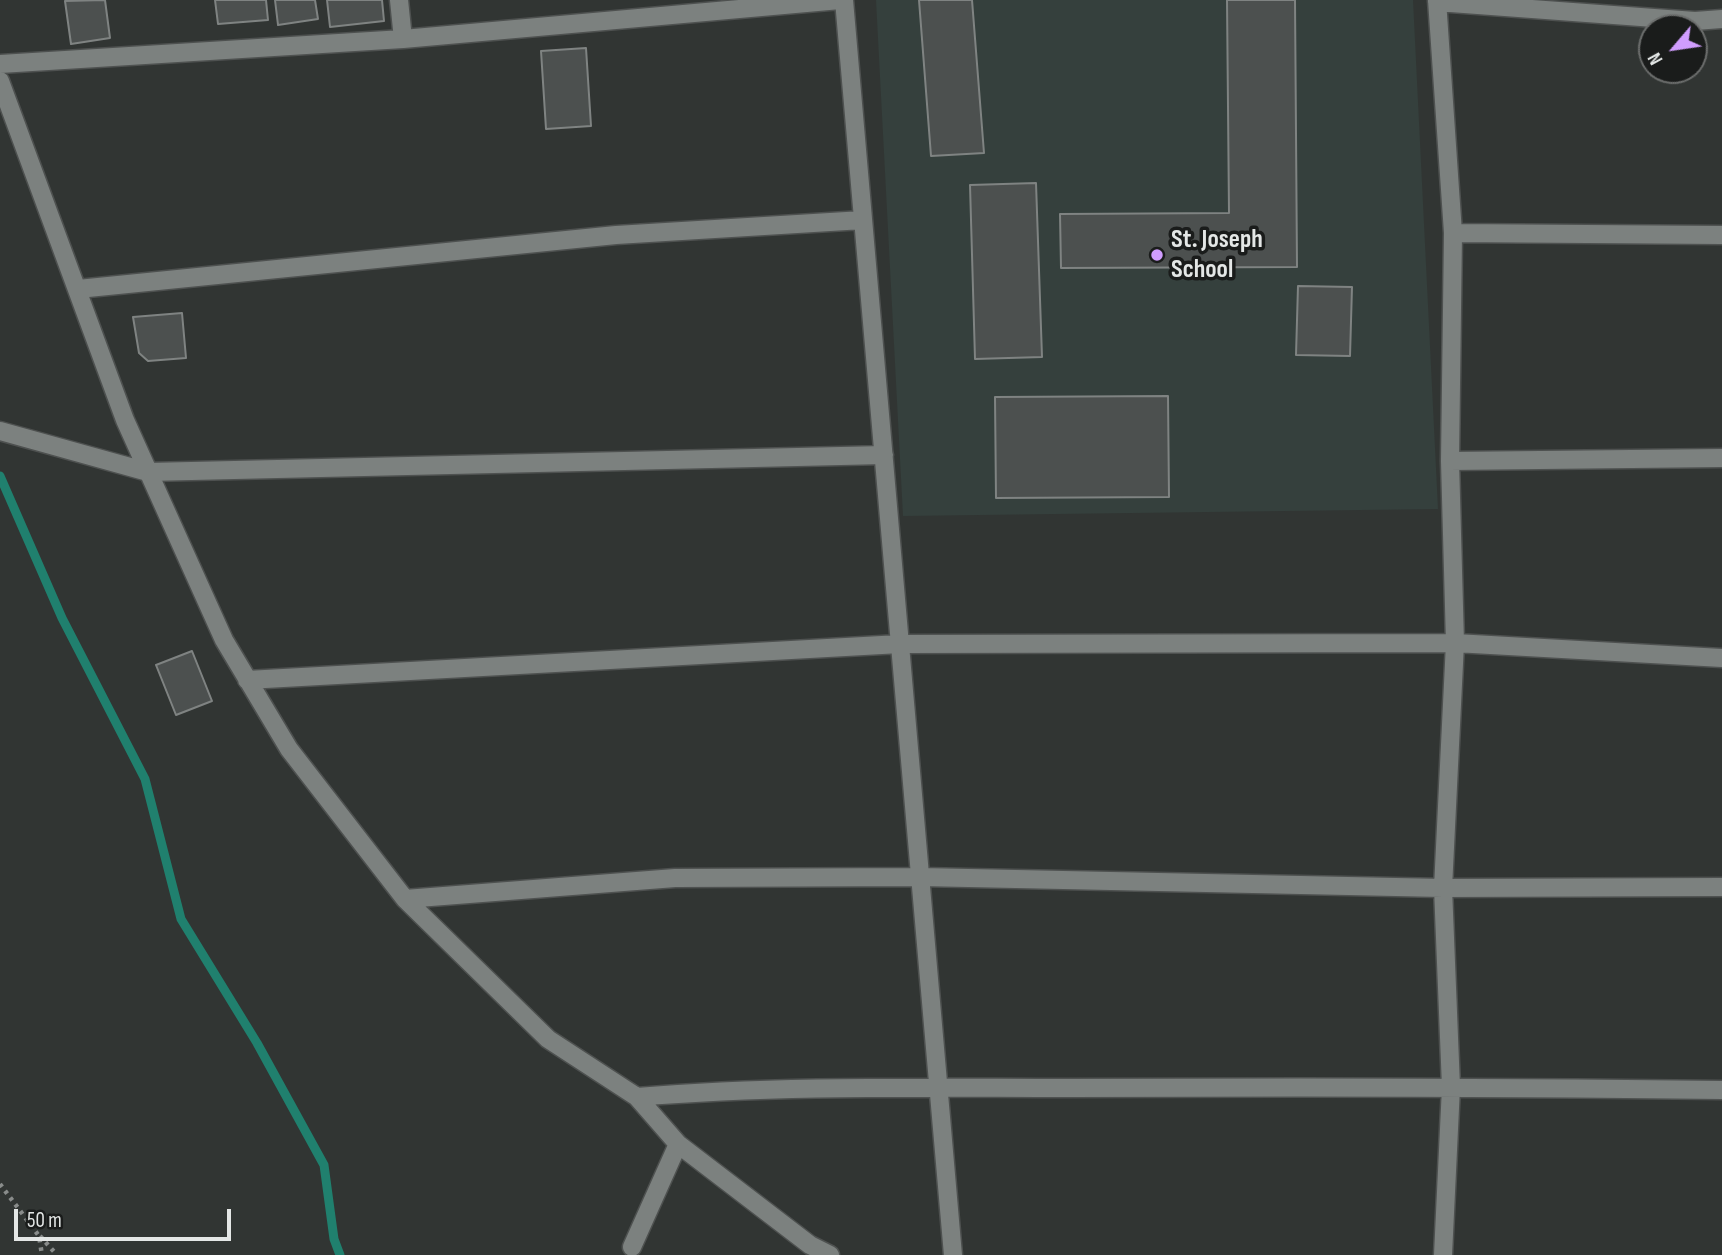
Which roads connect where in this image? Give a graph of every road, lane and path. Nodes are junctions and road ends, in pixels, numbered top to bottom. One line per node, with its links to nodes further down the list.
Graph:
1 (399, 0): 5 (street)
2 (842, 0): 5 (street); 8 (street)
3 (1437, 1): 4 (street); 9 (street)
4 (1722, 19)
5 (403, 39): 6 (street)
6 (0, 64)
7 (0, 81): 11 (street)
8 (863, 219): 11 (street); 13 (street)
9 (1453, 233): 10 (street); 15 (street)
10 (1722, 235)
11 (78, 289): 16 (street)
12 (0, 431): 16 (street)
13 (884, 455): 16 (street); 17 (street)
14 (1722, 458): 15 (street)
15 (1450, 461): 18 (street)
16 (148, 472): 20 (street)
17 (900, 643): 18 (street); 20 (street); 21 (street)
18 (1455, 643): 19 (street); 23 (street)
19 (1722, 658)
20 (247, 680): 24 (street)
21 (921, 877): 23 (street); 24 (street); 26 (street)
22 (1722, 887): 23 (street)
23 (1443, 888): 25 (street)
24 (405, 899): 28 (street)
25 (1451, 1087): 26 (street); 27 (street); 38 (street)
26 (937, 1088): 28 (street); 37 (street)
27 (1722, 1090)
28 (637, 1097): 29 (street)
29 (678, 1144): 32 (street); 33 (street)
30 (0, 1184): 31 (path)
31 (39, 1236): 34 (path); 35 (path)
32 (632, 1247)
33 (810, 1250): 36 (street)
34 (42, 1255)
35 (57, 1255)
36 (830, 1255)
37 (953, 1255)
38 (1443, 1255)

